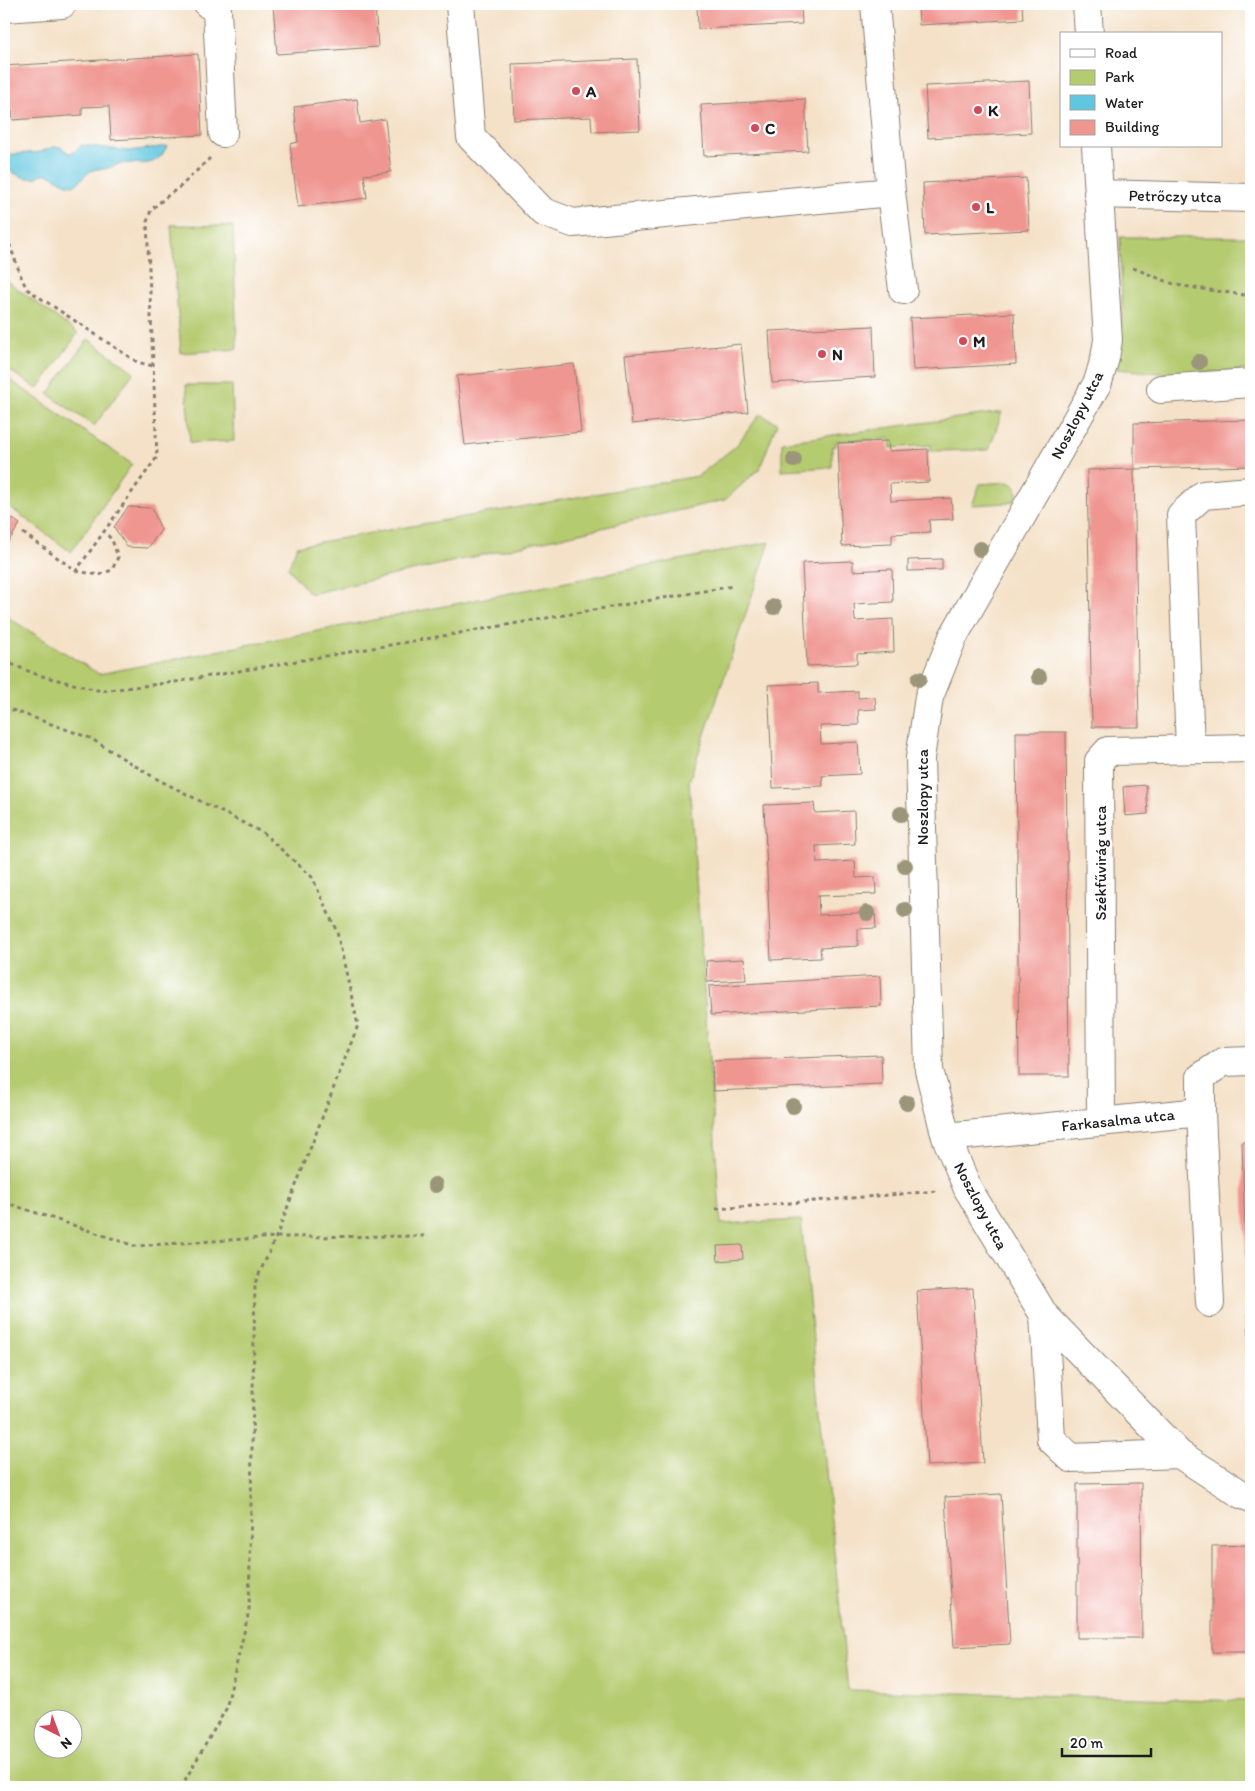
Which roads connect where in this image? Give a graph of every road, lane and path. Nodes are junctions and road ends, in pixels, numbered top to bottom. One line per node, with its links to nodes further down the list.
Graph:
1 (62, 4): 6 (street)
2 (208, 4): 8 (street)
3 (460, 4): 10 (street)
4 (875, 4): 10 (street)
5 (1087, 4): 7 (street)
6 (4, 8)
7 (1089, 32)
8 (223, 133): 17 (path)
9 (1096, 148): 11 (street, Noszlopy utca)
10 (892, 192): 15 (street)
11 (1098, 194): 12 (street, Petrőczy utca); 14 (street, Noszlopy utca)
12 (1251, 198)
13 (4, 229): 17 (path)
14 (1103, 257): 16 (path); 32 (street, Noszlopy utca)
15 (903, 290)
16 (1251, 296)
17 (154, 366): 21 (path)
18 (1251, 383): 19 (street)
19 (1161, 389)
20 (1251, 492): 27 (street)
21 (104, 531): 23 (path); 23 (path)
22 (23, 533): 23 (path)
23 (76, 571)
24 (733, 586): 25 (path)
25 (4, 661)
26 (4, 707): 37 (path)
27 (1190, 748): 28 (street, Székfűvirág utca); 31 (street, Székfűvirág utca)
28 (1251, 748)
29 (1251, 1061): 30 (street)
30 (1201, 1112): 31 (street, Farkasalma utca); 38 (street)
31 (1101, 1121): 32 (street, Farkasalma utca)
32 (946, 1137): 33 (street, Noszlopy utca)
33 (968, 1189): 35 (path); 39 (street, Noszlopy utca)
34 (4, 1202): 37 (path)
35 (716, 1209)
36 (426, 1236): 37 (path)
37 (276, 1237): 42 (path)
38 (1210, 1303)
39 (1044, 1315): 40 (street, Noszlopy utca); 40 (street, Noszlopy utca)
40 (1179, 1454): 41 (street, Noszlopy utca)
41 (1251, 1498)
42 (181, 1787)

